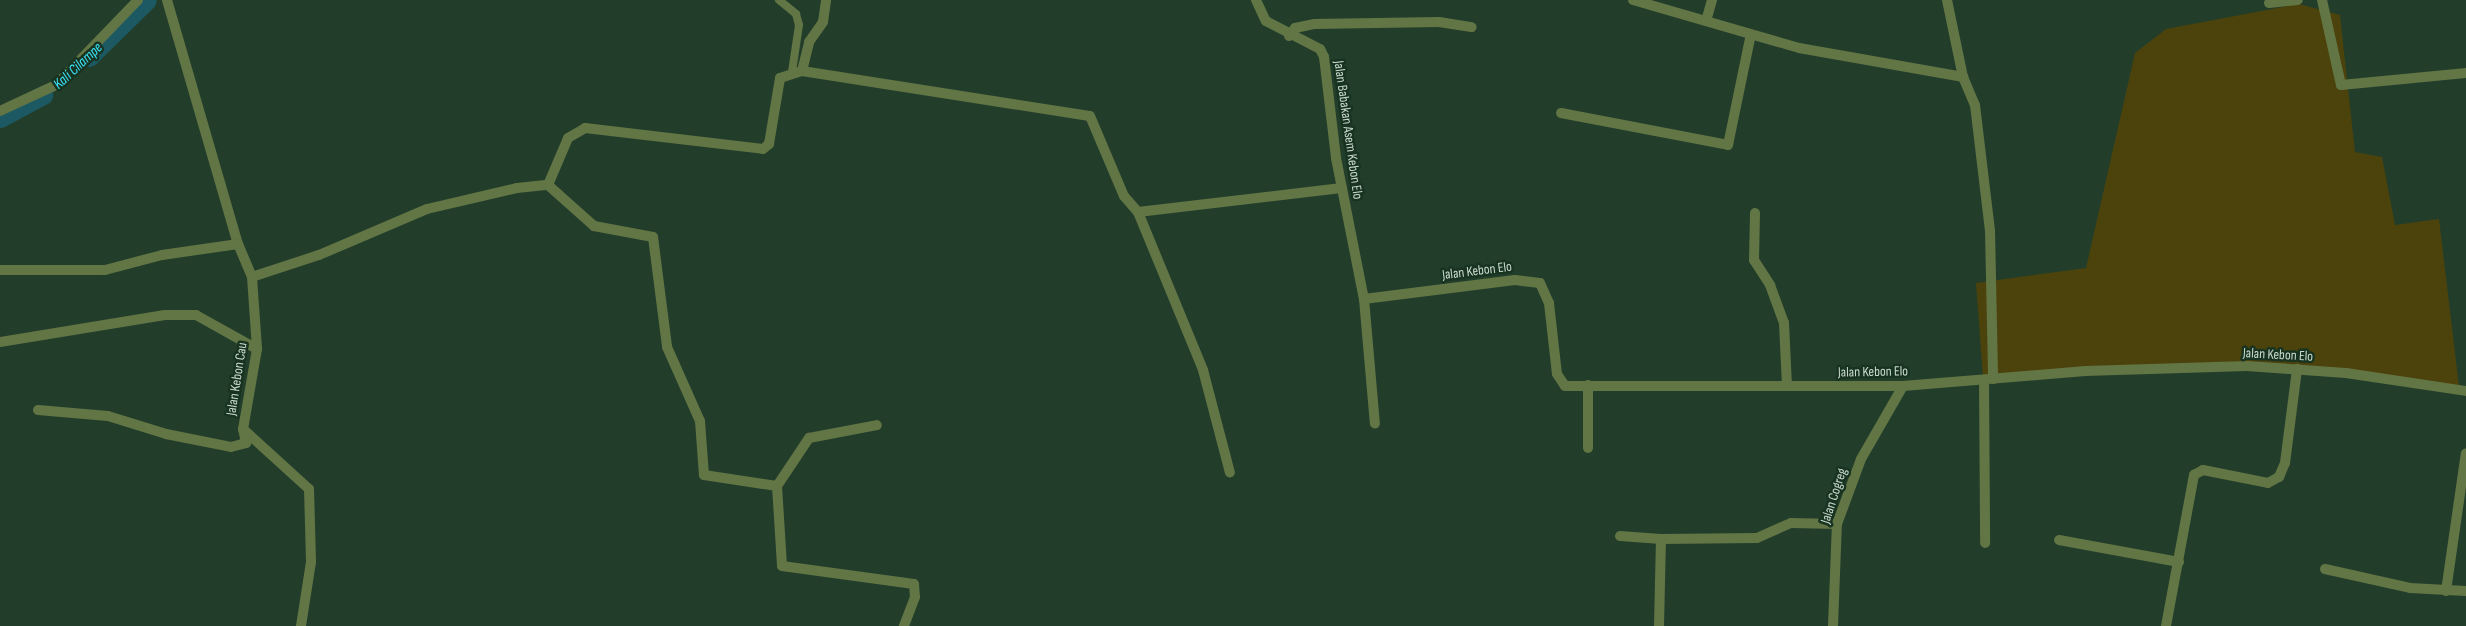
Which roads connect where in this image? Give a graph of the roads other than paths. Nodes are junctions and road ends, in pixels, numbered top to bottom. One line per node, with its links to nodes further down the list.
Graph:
1 (138, 0): 19 (street)
2 (168, 0): 25 (street, Jalan Kebon Cau)
3 (779, 0): 16 (lane)
4 (826, 0): 16 (street)
5 (1256, 0): 15 (street, Jalan Babakan Asem Kebon Elo)
6 (1633, 0): 12 (street)
7 (1712, 0): 12 (street)
8 (1947, 0): 18 (street)
9 (2298, 0): 11 (street)
10 (2322, 0): 17 (street)
11 (2269, 3)
12 (1706, 21): 14 (street)
13 (1472, 27): 15 (street)
14 (1752, 34): 18 (street); 20 (street)
15 (1289, 36): 22 (street, Jalan Babakan Asem Kebon Elo)
16 (797, 72): 21 (street); 23 (street)
17 (2466, 72)
18 (1963, 77): 32 (street)
19 (0, 110)
20 (1561, 113)
21 (548, 186): 27 (street); 44 (street)
22 (1342, 188): 23 (street); 28 (street, Jalan Babakan Asem Kebon Elo)
23 (1138, 212): 43 (street)
24 (1755, 213): 34 (street)
25 (238, 244): 26 (street); 27 (street, Jalan Kebon Cau)
26 (0, 270)
27 (252, 277): 30 (street, Jalan Kebon Cau)
28 (1364, 299): 33 (street, Jalan Kebon Elo); 38 (street, Jalan Babakan Asem Kebon Elo)
29 (0, 342): 30 (street)
30 (257, 348): 40 (street, Jalan Kebon Cau)
31 (2298, 369): 32 (street, Jalan Kebon Elo); 36 (street, Jalan Kebon Elo); 50 (street)
32 (1988, 379): 35 (street, Jalan Kebon Elo); 49 (street)
33 (1588, 385): 34 (street, Jalan Kebon Elo); 41 (street)
34 (1786, 386): 35 (street, Jalan Kebon Elo)
35 (1903, 386): 45 (street, Jalan Cogreg)
36 (2466, 391)
37 (38, 410): 40 (street)
38 (1375, 424)
39 (877, 425): 44 (street)
40 (243, 429): 54 (street, Jalan Kebon Cau)
41 (1588, 448)
42 (2466, 453): 52 (street)
43 (1230, 473)
44 (777, 486): 55 (street)
45 (1837, 524): 47 (street); 57 (street, Jalan Cogreg)
46 (1620, 536): 47 (street)
47 (1661, 540): 56 (street)
48 (2059, 540): 50 (street)
49 (1985, 543)
50 (2179, 562): 58 (street)
51 (2325, 569): 52 (street)
52 (2446, 591): 53 (street)
53 (2466, 591)
54 (301, 626)
55 (904, 626)
56 (1659, 626)
57 (1833, 626)
58 (2166, 626)

